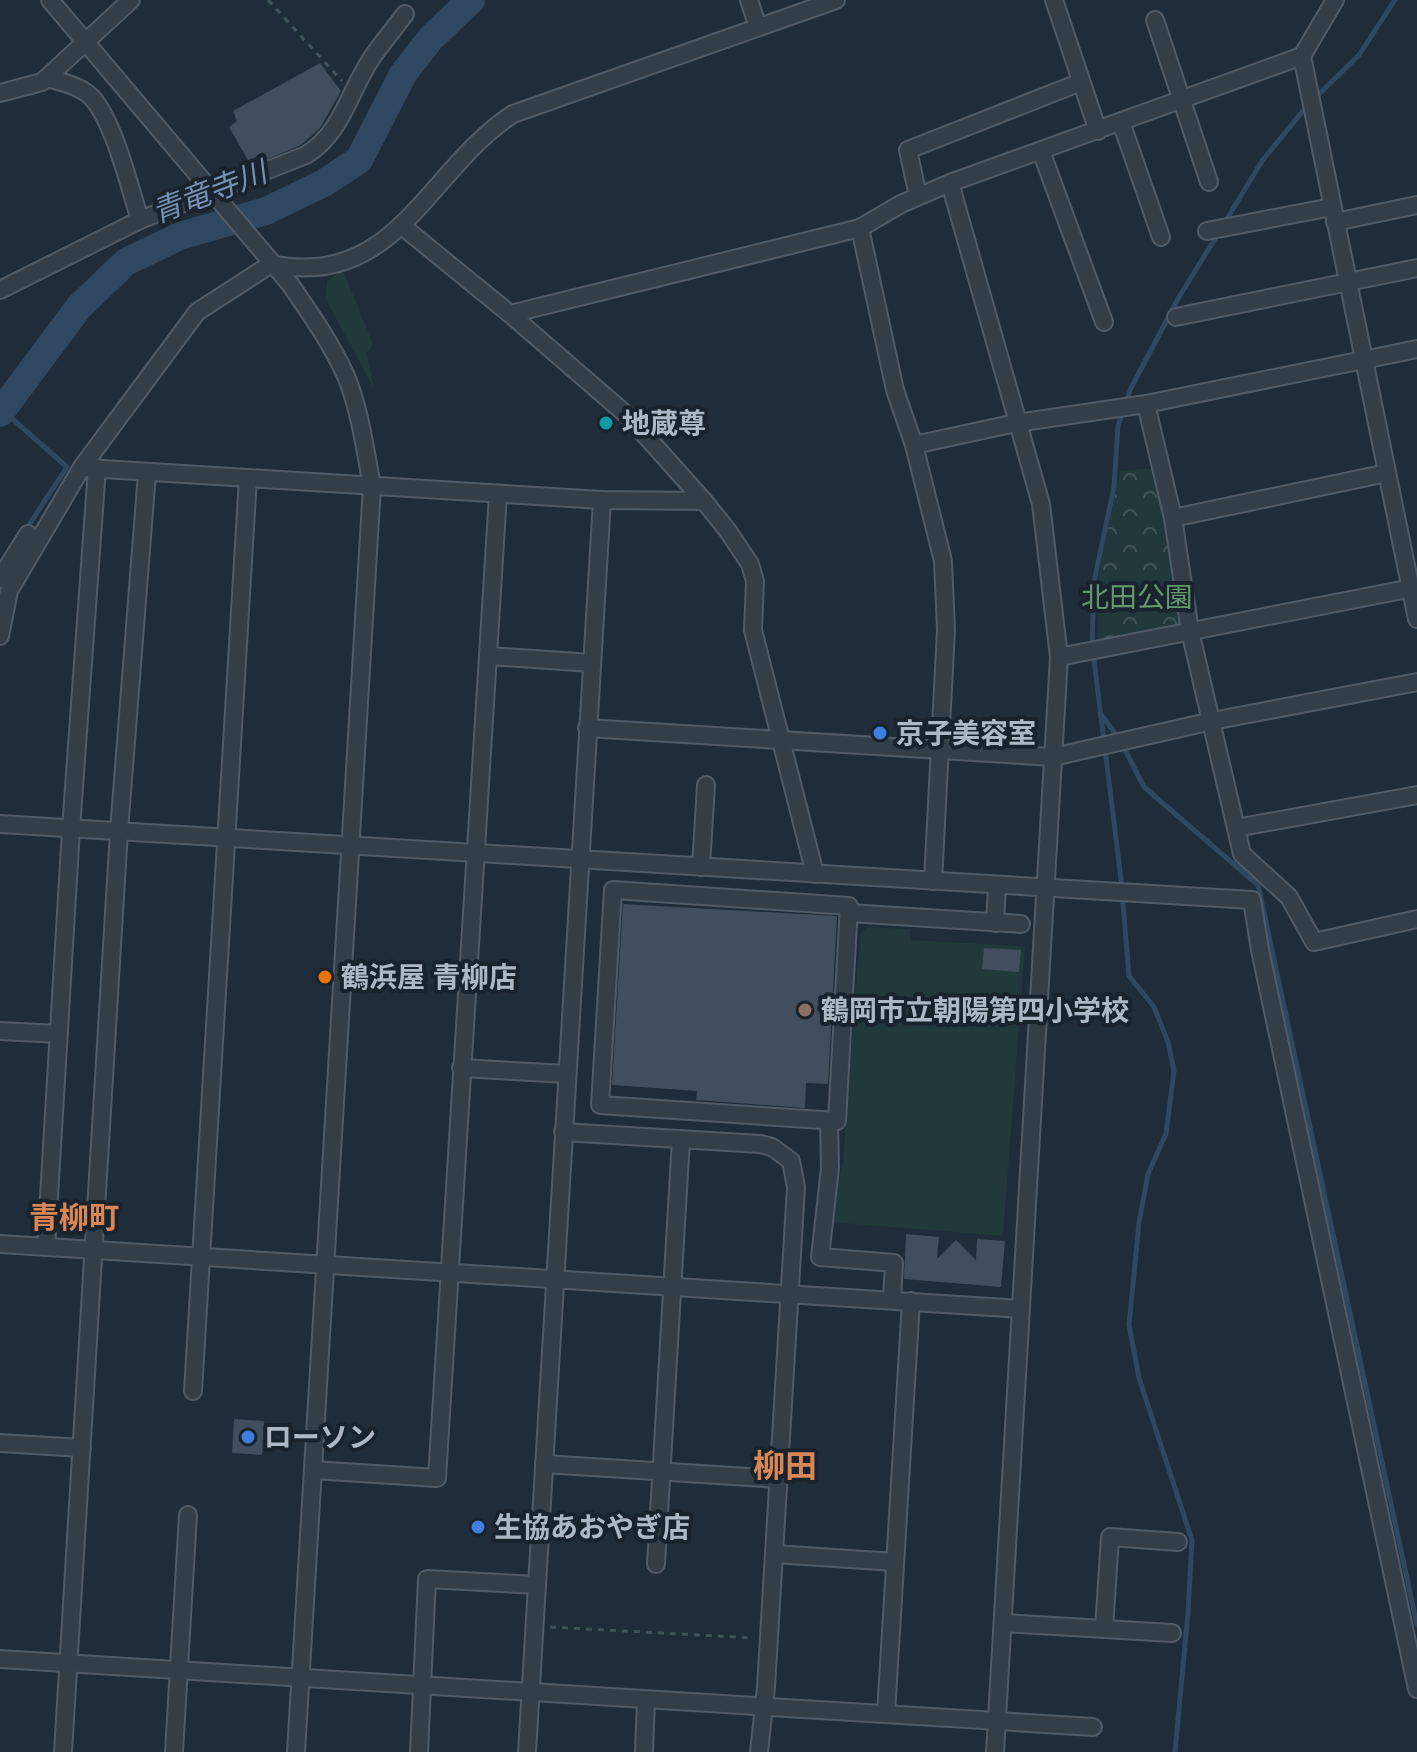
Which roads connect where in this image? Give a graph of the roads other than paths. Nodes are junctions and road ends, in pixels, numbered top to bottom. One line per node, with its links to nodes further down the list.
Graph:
1 (50, 0): 10 (street)
2 (131, 0): 10 (street)
3 (749, 0): 9 (street)
4 (836, 0): 9 (street)
5 (1054, 0): 13 (street)
6 (1335, 0): 11 (street)
7 (405, 14): 21 (street)
8 (1155, 20): 15 (street)
9 (758, 27): 26 (street)
10 (84, 41): 12 (street); 21 (street)
11 (1302, 56): 15 (street); 24 (street)
12 (47, 78): 14 (street); 25 (street)
13 (1081, 82): 17 (street); 22 (street)
14 (0, 93)
15 (1183, 99): 16 (street); 19 (street)
16 (1121, 122): 17 (street); 29 (street)
17 (1098, 131): 18 (street)
18 (1041, 151): 20 (street); 36 (street)
19 (1209, 182)
20 (950, 183): 22 (street); 40 (street)
21 (211, 192): 25 (street); 30 (street)
22 (918, 196): 27 (street)
23 (1417, 205): 24 (street)
24 (1334, 215): 28 (street); 32 (street)
25 (140, 220): 33 (street)
26 (402, 226): 30 (street); 34 (street)
27 (860, 228): 34 (street); 41 (street)
28 (1207, 231)
29 (1161, 237)
30 (271, 264): 42 (street); 46 (street)
31 (1417, 268): 32 (street)
32 (1347, 282): 35 (street); 38 (street)
33 (0, 290)
34 (510, 314): 49 (street)
35 (1176, 317)
36 (1104, 322)
37 (1417, 349): 38 (street)
38 (1364, 360): 39 (street); 44 (street)
39 (1146, 404): 40 (street); 50 (street)
40 (1016, 423): 41 (street); 58 (street)
41 (914, 445): 64 (street)
42 (90, 468): 43 (street); 56 (street); 70 (street)
43 (147, 473): 45 (street); 71 (street)
44 (1387, 473): 50 (street); 53 (street)
45 (248, 478): 46 (street); 72 (street)
46 (372, 486): 47 (street); 73 (street)
47 (498, 494): 48 (street); 57 (street)
48 (602, 500): 49 (street); 59 (street)
49 (704, 501): 63 (street)
50 (1173, 518): 55 (street)
51 (28, 534): 52 (street)
52 (0, 579)
53 (1414, 587): 54 (street); 55 (street)
54 (1417, 619)
55 (1190, 631): 58 (street); 61 (street)
56 (0, 636)
57 (488, 656): 59 (street); 74 (street)
58 (1059, 657): 65 (street)
59 (592, 663): 62 (street)
60 (1417, 682): 61 (street)
61 (1212, 721): 65 (street); 69 (street)
62 (587, 728): 63 (street); 75 (street)
63 (780, 739): 64 (street); 78 (street)
64 (939, 751): 65 (street); 79 (street)
65 (1053, 757): 81 (street)
66 (706, 785): 77 (street)
67 (1417, 795): 69 (street)
68 (0, 824): 70 (street)
69 (1236, 828): 85 (street)
70 (71, 829): 71 (street); 89 (street)
71 (119, 831): 72 (street); 99 (street)
72 (227, 837): 73 (street); 100 (street)
73 (351, 846): 74 (street); 101 (street)
74 (474, 854): 75 (street); 90 (street)
75 (579, 859): 76 (street); 91 (street)
76 (635, 863): 77 (street); 82 (street)
77 (701, 867): 78 (street)
78 (820, 874): 79 (street); 83 (street)
79 (933, 881): 80 (street)
80 (997, 886): 81 (street); 86 (street)
81 (1047, 889): 108 (street); 130 (street)
82 (633, 891): 83 (street); 92 (street)
83 (823, 904): 84 (street)
84 (849, 913): 86 (street); 92 (street)
85 (1417, 919)
86 (995, 923): 87 (street)
87 (1021, 924)
88 (0, 1031): 89 (street)
89 (59, 1034): 98 (street)
90 (461, 1068): 91 (street); 102 (street)
91 (567, 1074): 93 (street)
92 (829, 1121): 96 (street)
93 (563, 1132): 94 (street); 103 (street)
94 (681, 1139): 95 (street); 104 (street)
95 (794, 1215): 96 (street); 105 (street)
96 (823, 1217): 106 (street)
97 (0, 1244): 98 (street)
98 (46, 1247): 99 (street)
99 (94, 1250): 100 (street); 111 (street)
100 (201, 1257): 101 (street); 109 (street)
101 (325, 1265): 102 (street); 113 (street)
102 (449, 1273): 103 (street); 113 (street)
103 (555, 1279): 104 (street); 112 (street)
104 (672, 1286): 105 (street); 114 (street)
105 (789, 1293): 106 (street); 115 (street)
106 (892, 1300): 107 (street)
107 (911, 1301): 108 (street); 119 (street)
108 (1021, 1309): 122 (street)
109 (193, 1391)
110 (0, 1443): 111 (street)
111 (82, 1448): 126 (street)
112 (544, 1464): 114 (street); 121 (street)
113 (313, 1470): 128 (street)
114 (661, 1471): 115 (street); 120 (street)
115 (778, 1479): 118 (street)
116 (188, 1515): 127 (street)
117 (1178, 1542): 123 (street)
118 (774, 1554): 119 (street); 133 (street)
119 (895, 1562): 134 (street)
120 (656, 1564)
121 (537, 1585): 129 (street); 131 (street)
122 (1003, 1623): 123 (street); 135 (street)
123 (1104, 1629): 124 (street)
124 (1172, 1633)
125 (0, 1659): 126 (street)
126 (69, 1663): 127 (street); 137 (street)
127 (179, 1670): 128 (street); 138 (street)
128 (301, 1678): 129 (street); 139 (street)
129 (422, 1685): 131 (street); 140 (street)
130 (1417, 1689)
131 (530, 1692): 132 (street); 141 (street)
132 (646, 1700): 133 (street); 142 (street)
133 (762, 1707): 134 (street); 143 (street)
134 (886, 1714): 135 (street)
135 (997, 1721): 136 (street); 144 (street)
136 (1093, 1727)
137 (63, 1752)
138 (174, 1752)
139 (296, 1752)
140 (419, 1752)
141 (527, 1752)
142 (644, 1752)
143 (759, 1752)
144 (995, 1752)

